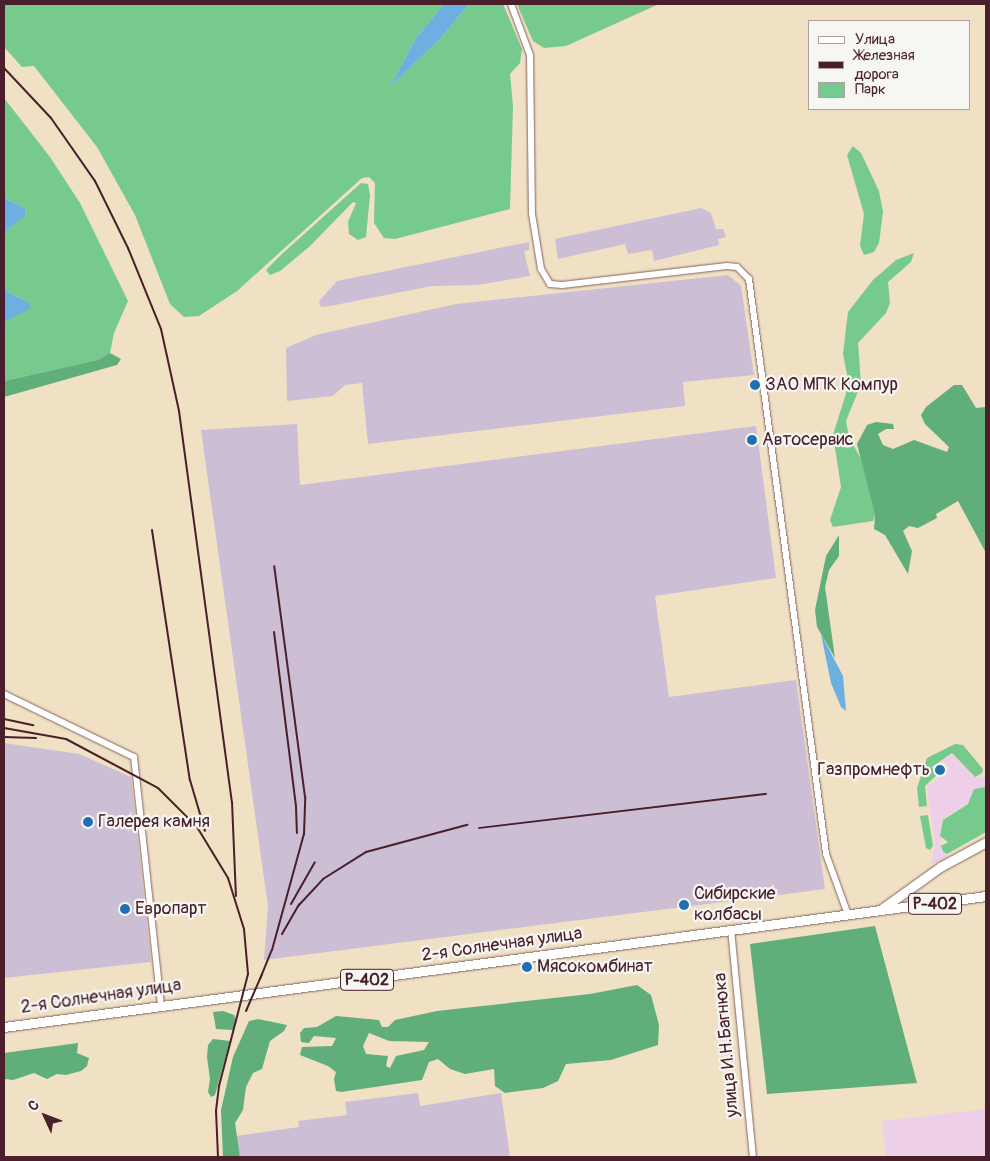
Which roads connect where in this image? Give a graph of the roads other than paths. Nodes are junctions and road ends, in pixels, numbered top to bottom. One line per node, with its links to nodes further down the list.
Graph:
1 (511, 4): 6 (street)
2 (4, 694): 8 (street)
3 (986, 842): 5 (main road)
4 (986, 896): 5 (main road, Р-402)
5 (883, 908): 6 (main road, 2-я Солнечная улица / Р-402)
6 (847, 912): 7 (main road, 2-я Солнечная улица / Р-402)
7 (731, 929): 8 (main road, 2-я Солнечная улица / Р-402); 10 (street, улица И.Н.Багнюка)
8 (161, 1005): 9 (main road, 2-я Солнечная улица / Р-402)
9 (4, 1027)
10 (753, 1157)

